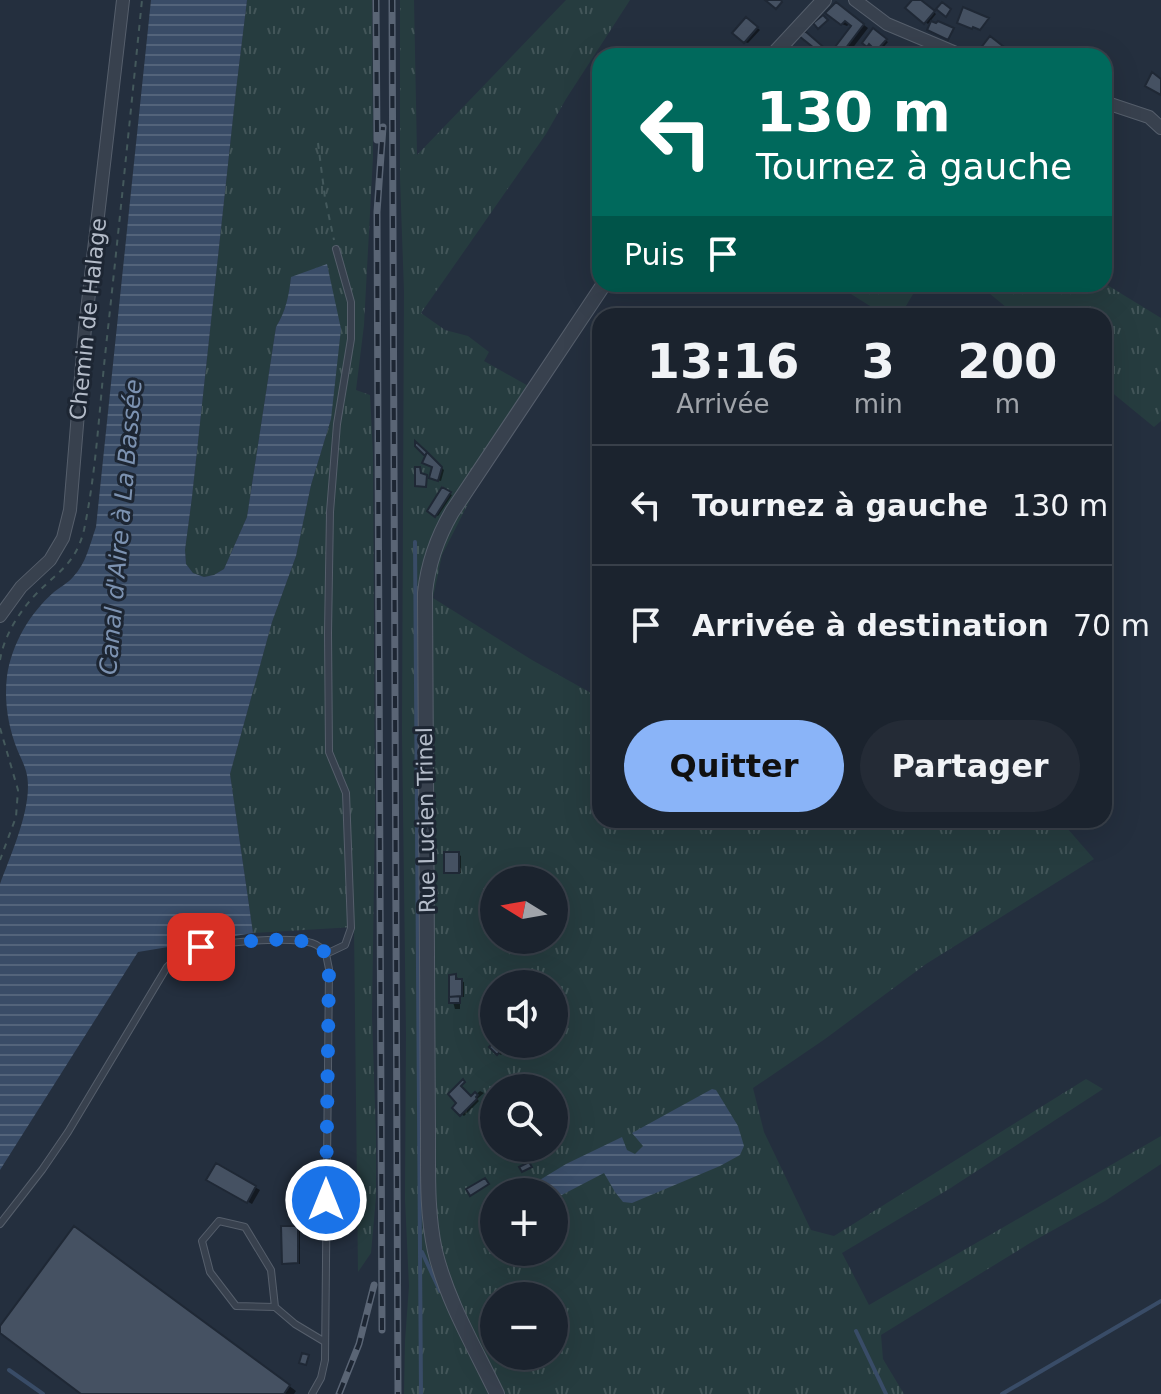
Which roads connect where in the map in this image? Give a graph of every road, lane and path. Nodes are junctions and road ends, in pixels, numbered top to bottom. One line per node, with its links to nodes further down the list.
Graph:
1 (123, 0): 12 (street, Chemin de Halage)
2 (142, 0): 13 (path)
3 (824, 0): 5 (street)
4 (855, 0): 6 (street)
5 (779, 48)
6 (944, 48)
7 (1112, 105): 8 (street)
8 (1161, 128)
9 (318, 143): 10 (path)
10 (336, 249): 16 (lane)
11 (599, 292): 21 (street, Rue Lucien Trinel)
12 (0, 616)
13 (0, 660)
14 (0, 728): 15 (path)
15 (0, 860)
16 (326, 954): 17 (lane); 19 (lane)
17 (0, 1224)
18 (275, 1307): 18 (lane); 19 (lane)
19 (325, 1342): 20 (lane)
20 (312, 1394)
21 (497, 1394)

